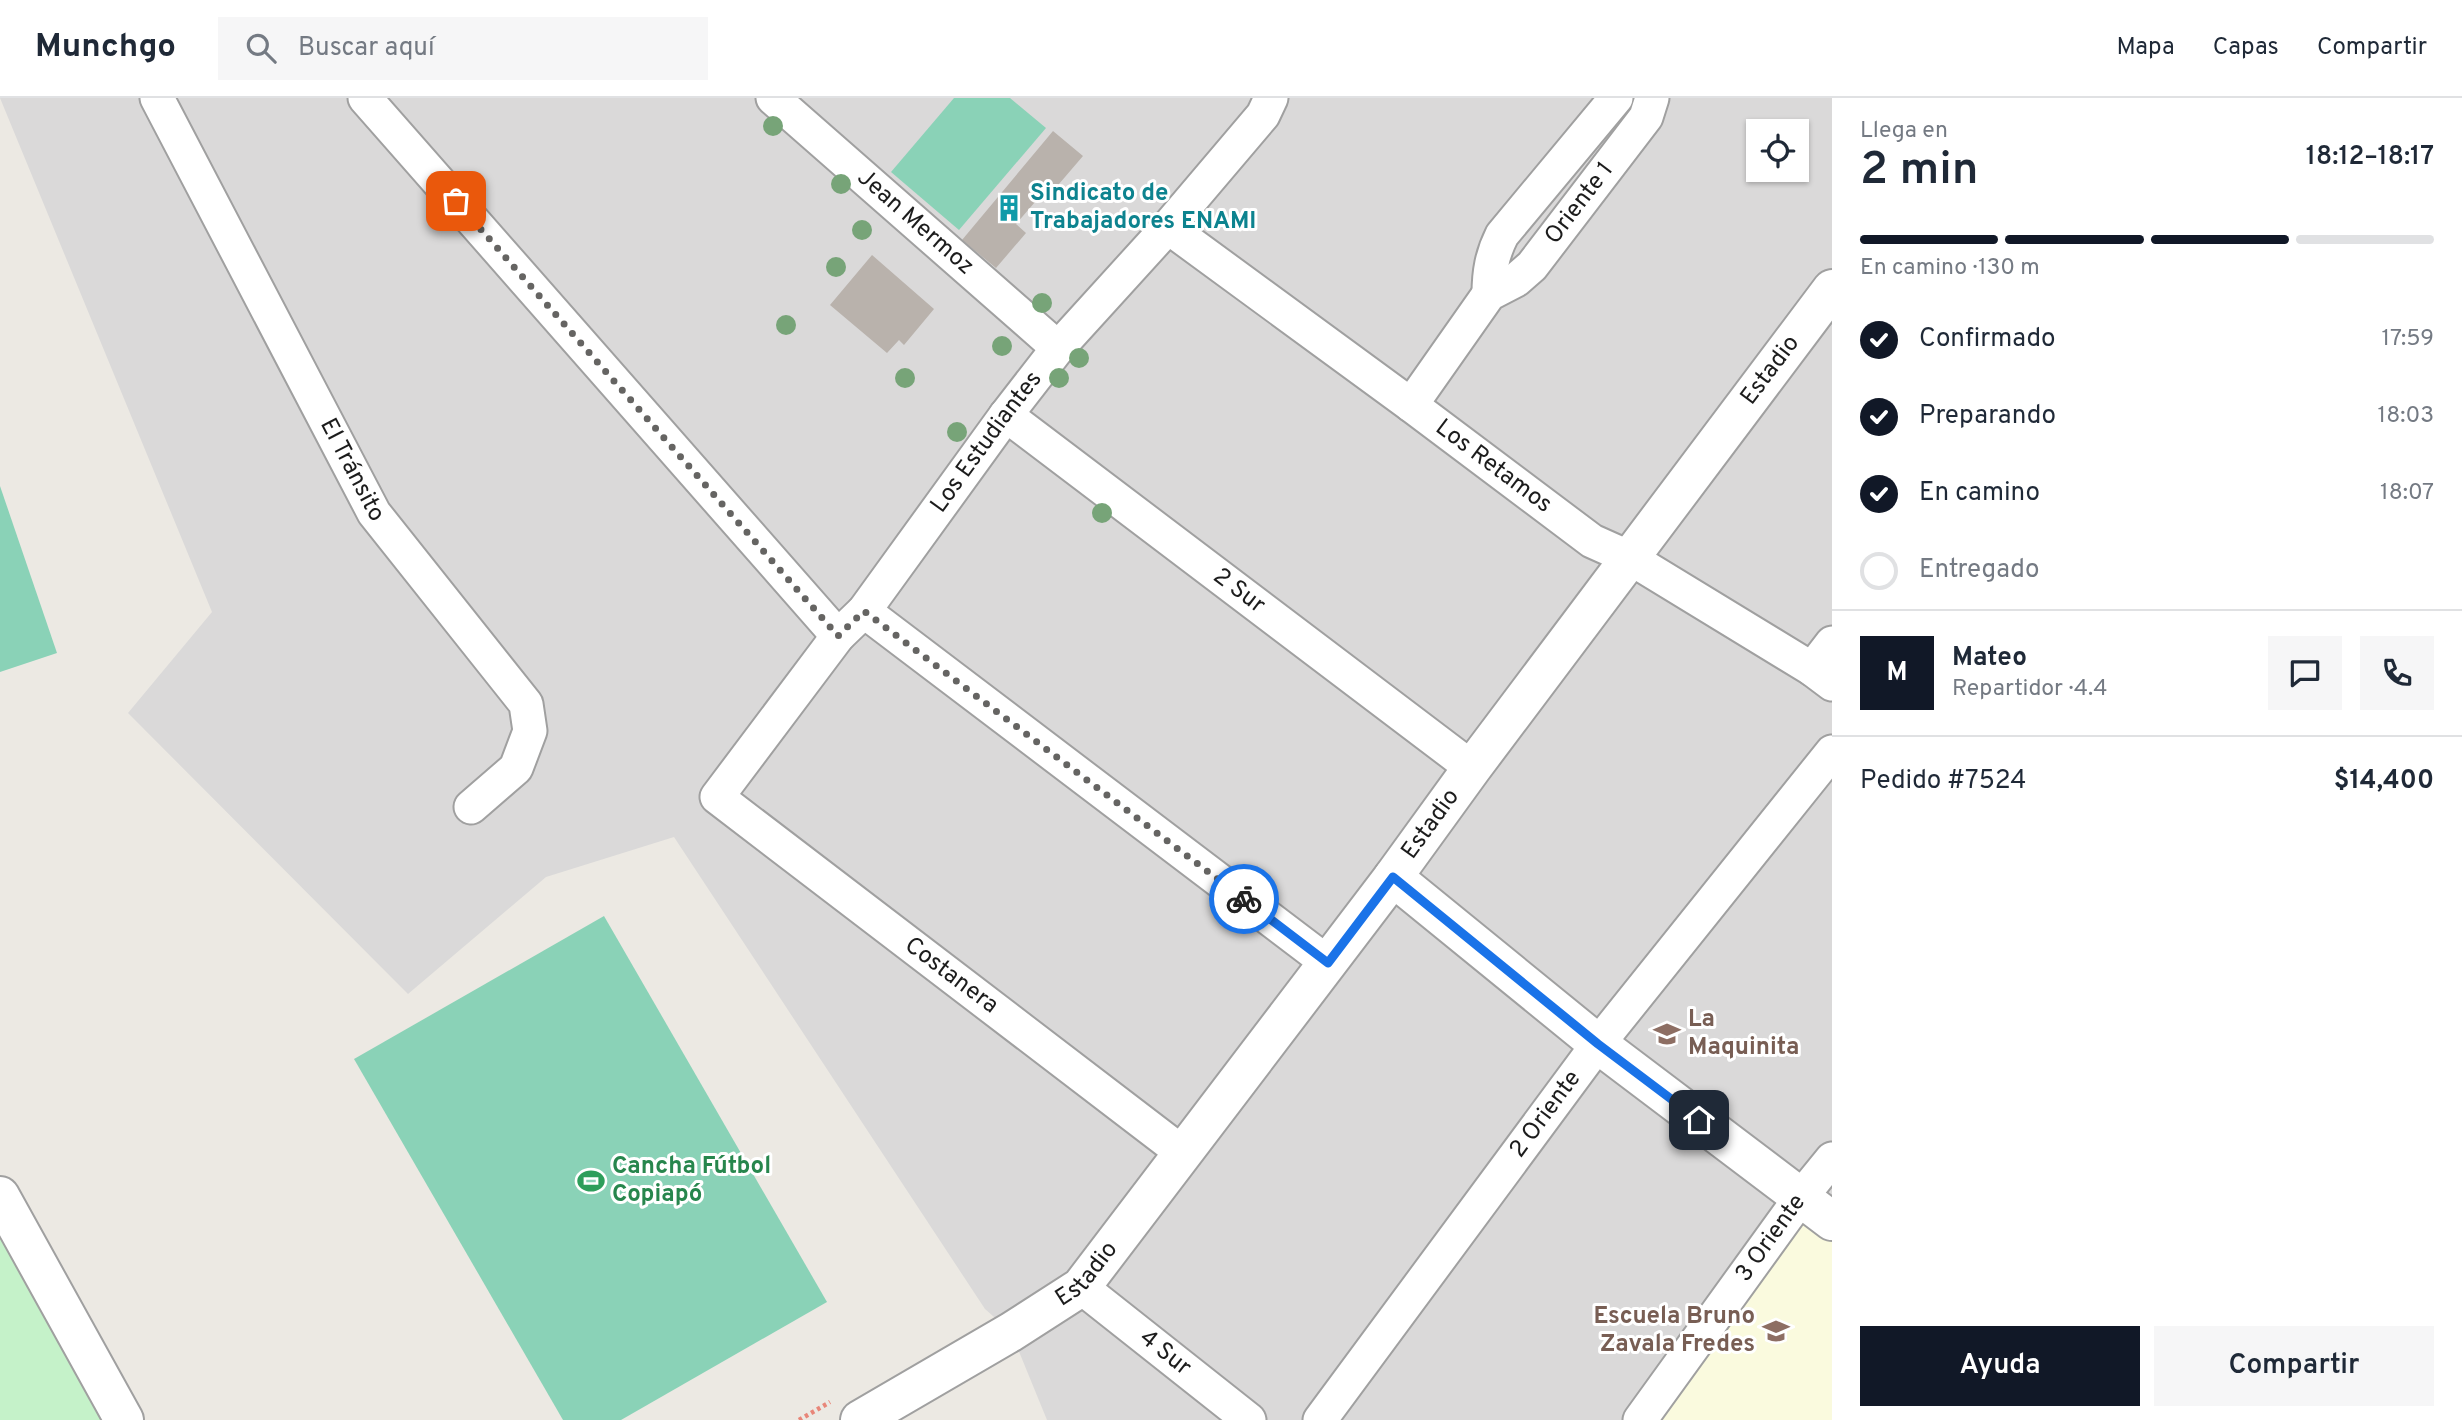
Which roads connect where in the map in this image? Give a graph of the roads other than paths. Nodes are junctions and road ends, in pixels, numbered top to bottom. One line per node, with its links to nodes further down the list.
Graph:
1 (157, 98): 20 (street, El Tránsito)
2 (365, 98): 15 (street)
3 (773, 98): 10 (street, Jean Mermoz)
4 (1271, 98): 7 (street, Los Estudiantes)
5 (1616, 98): 9 (street, Oriente 1)
6 (1652, 98): 9 (street, Oriente 1)
7 (1168, 227): 10 (street, Los Estudiantes); 11 (street, Los Retamos)
8 (1832, 289): 13 (street, Estadio)
9 (1489, 294): 11 (street, Oriente 1)
10 (1058, 348): 12 (street, Los Estudiantes)
11 (1411, 405): 13 (street, Los Retamos)
12 (1006, 415): 14 (street, Los Estudiantes); 18 (street, 2 Sur)
13 (1630, 558): 16 (street, Los Retamos); 18 (street, Estadio)
14 (864, 611): 15 (street, Los Estudiantes); 22 (street)
15 (838, 636): 19 (street, Los Estudiantes)
16 (1825, 665)
17 (1832, 752): 23 (street, 2 Oriente)
18 (1472, 768): 21 (street, Estadio)
19 (717, 797): 24 (street, Costanera)
20 (471, 807)
21 (1393, 877): 22 (street, Estadio); 23 (street)
22 (1328, 963): 24 (street, Estadio)
23 (1598, 1044): 27 (street); 33 (street, 2 Oriente)
24 (1184, 1154): 29 (street, Estadio)
25 (1832, 1159): 27 (street, 3 Oriente)
26 (0, 1196): 31 (street)
27 (1801, 1197): 28 (street); 34 (street, 3 Oriente)
28 (1832, 1221)
29 (1081, 1287): 30 (street, Estadio); 32 (street, 4 Sur)
30 (847, 1409)
31 (124, 1420)
32 (1249, 1420)
33 (1320, 1420)
34 (1640, 1420)

